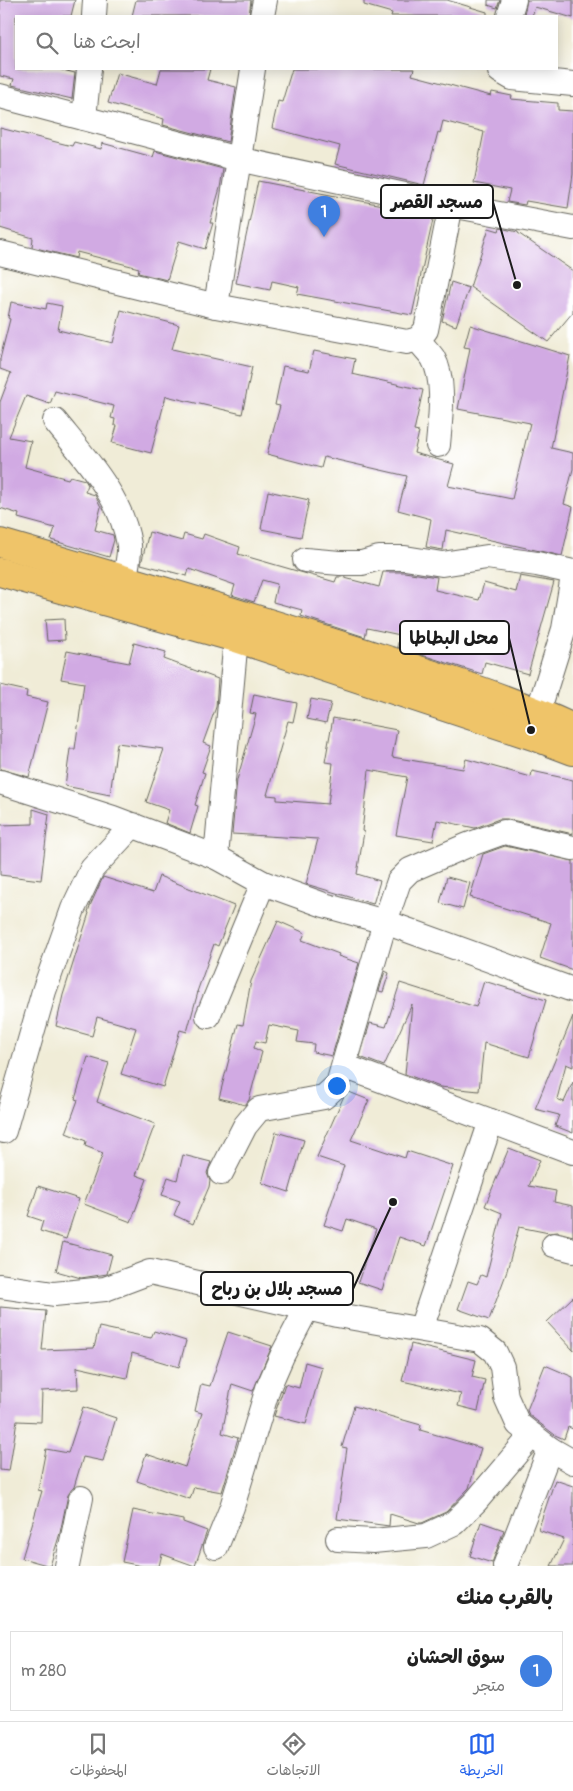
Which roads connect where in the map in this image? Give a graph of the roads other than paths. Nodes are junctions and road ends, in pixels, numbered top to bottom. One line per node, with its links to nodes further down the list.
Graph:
1 (95, 0): 4 (street)
2 (265, 0): 5 (street)
3 (514, 0): 6 (street)
4 (94, 15)
5 (262, 15)
6 (509, 15)
7 (88, 70): 12 (street)
8 (253, 70): 13 (street)
9 (500, 70): 10 (street)
10 (573, 84)
11 (0, 96): 12 (street)
12 (84, 118): 13 (street)
13 (238, 159): 14 (street); 17 (street)
14 (451, 205): 15 (street); 18 (street)
15 (573, 228)
16 (0, 253): 17 (street)
17 (216, 306): 18 (street)
18 (418, 340): 20 (street)
19 (55, 421): 26 (street)
20 (438, 445)
21 (0, 543): 26 (main road)
22 (305, 560): 24 (street)
23 (0, 572): 27 (main road)
24 (573, 572)
25 (573, 576): 28 (street)
26 (125, 579): 28 (main road)
27 (236, 638): 30 (main road); 34 (street)
28 (538, 712): 29 (main road)
29 (573, 728)
30 (573, 751)
31 (0, 782): 32 (street)
32 (133, 825): 34 (street); 41 (street)
33 (573, 848): 36 (street)
34 (216, 857): 35 (street)
35 (263, 883): 36 (street); 38 (street)
36 (385, 922): 37 (street); 39 (street)
37 (573, 990)
38 (208, 1016)
39 (344, 1066): 40 (street); 43 (street)
40 (491, 1121): 42 (street); 46 (street)
41 (4, 1131)
42 (573, 1152)
43 (221, 1174)
44 (0, 1286): 45 (street)
45 (308, 1308): 46 (street); 51 (street)
46 (420, 1330): 47 (street)
47 (541, 1442): 48 (street); 50 (street); 53 (street)
48 (573, 1462)
49 (81, 1498): 52 (street)
50 (338, 1538)
51 (216, 1547)
52 (67, 1566)
53 (505, 1566)

